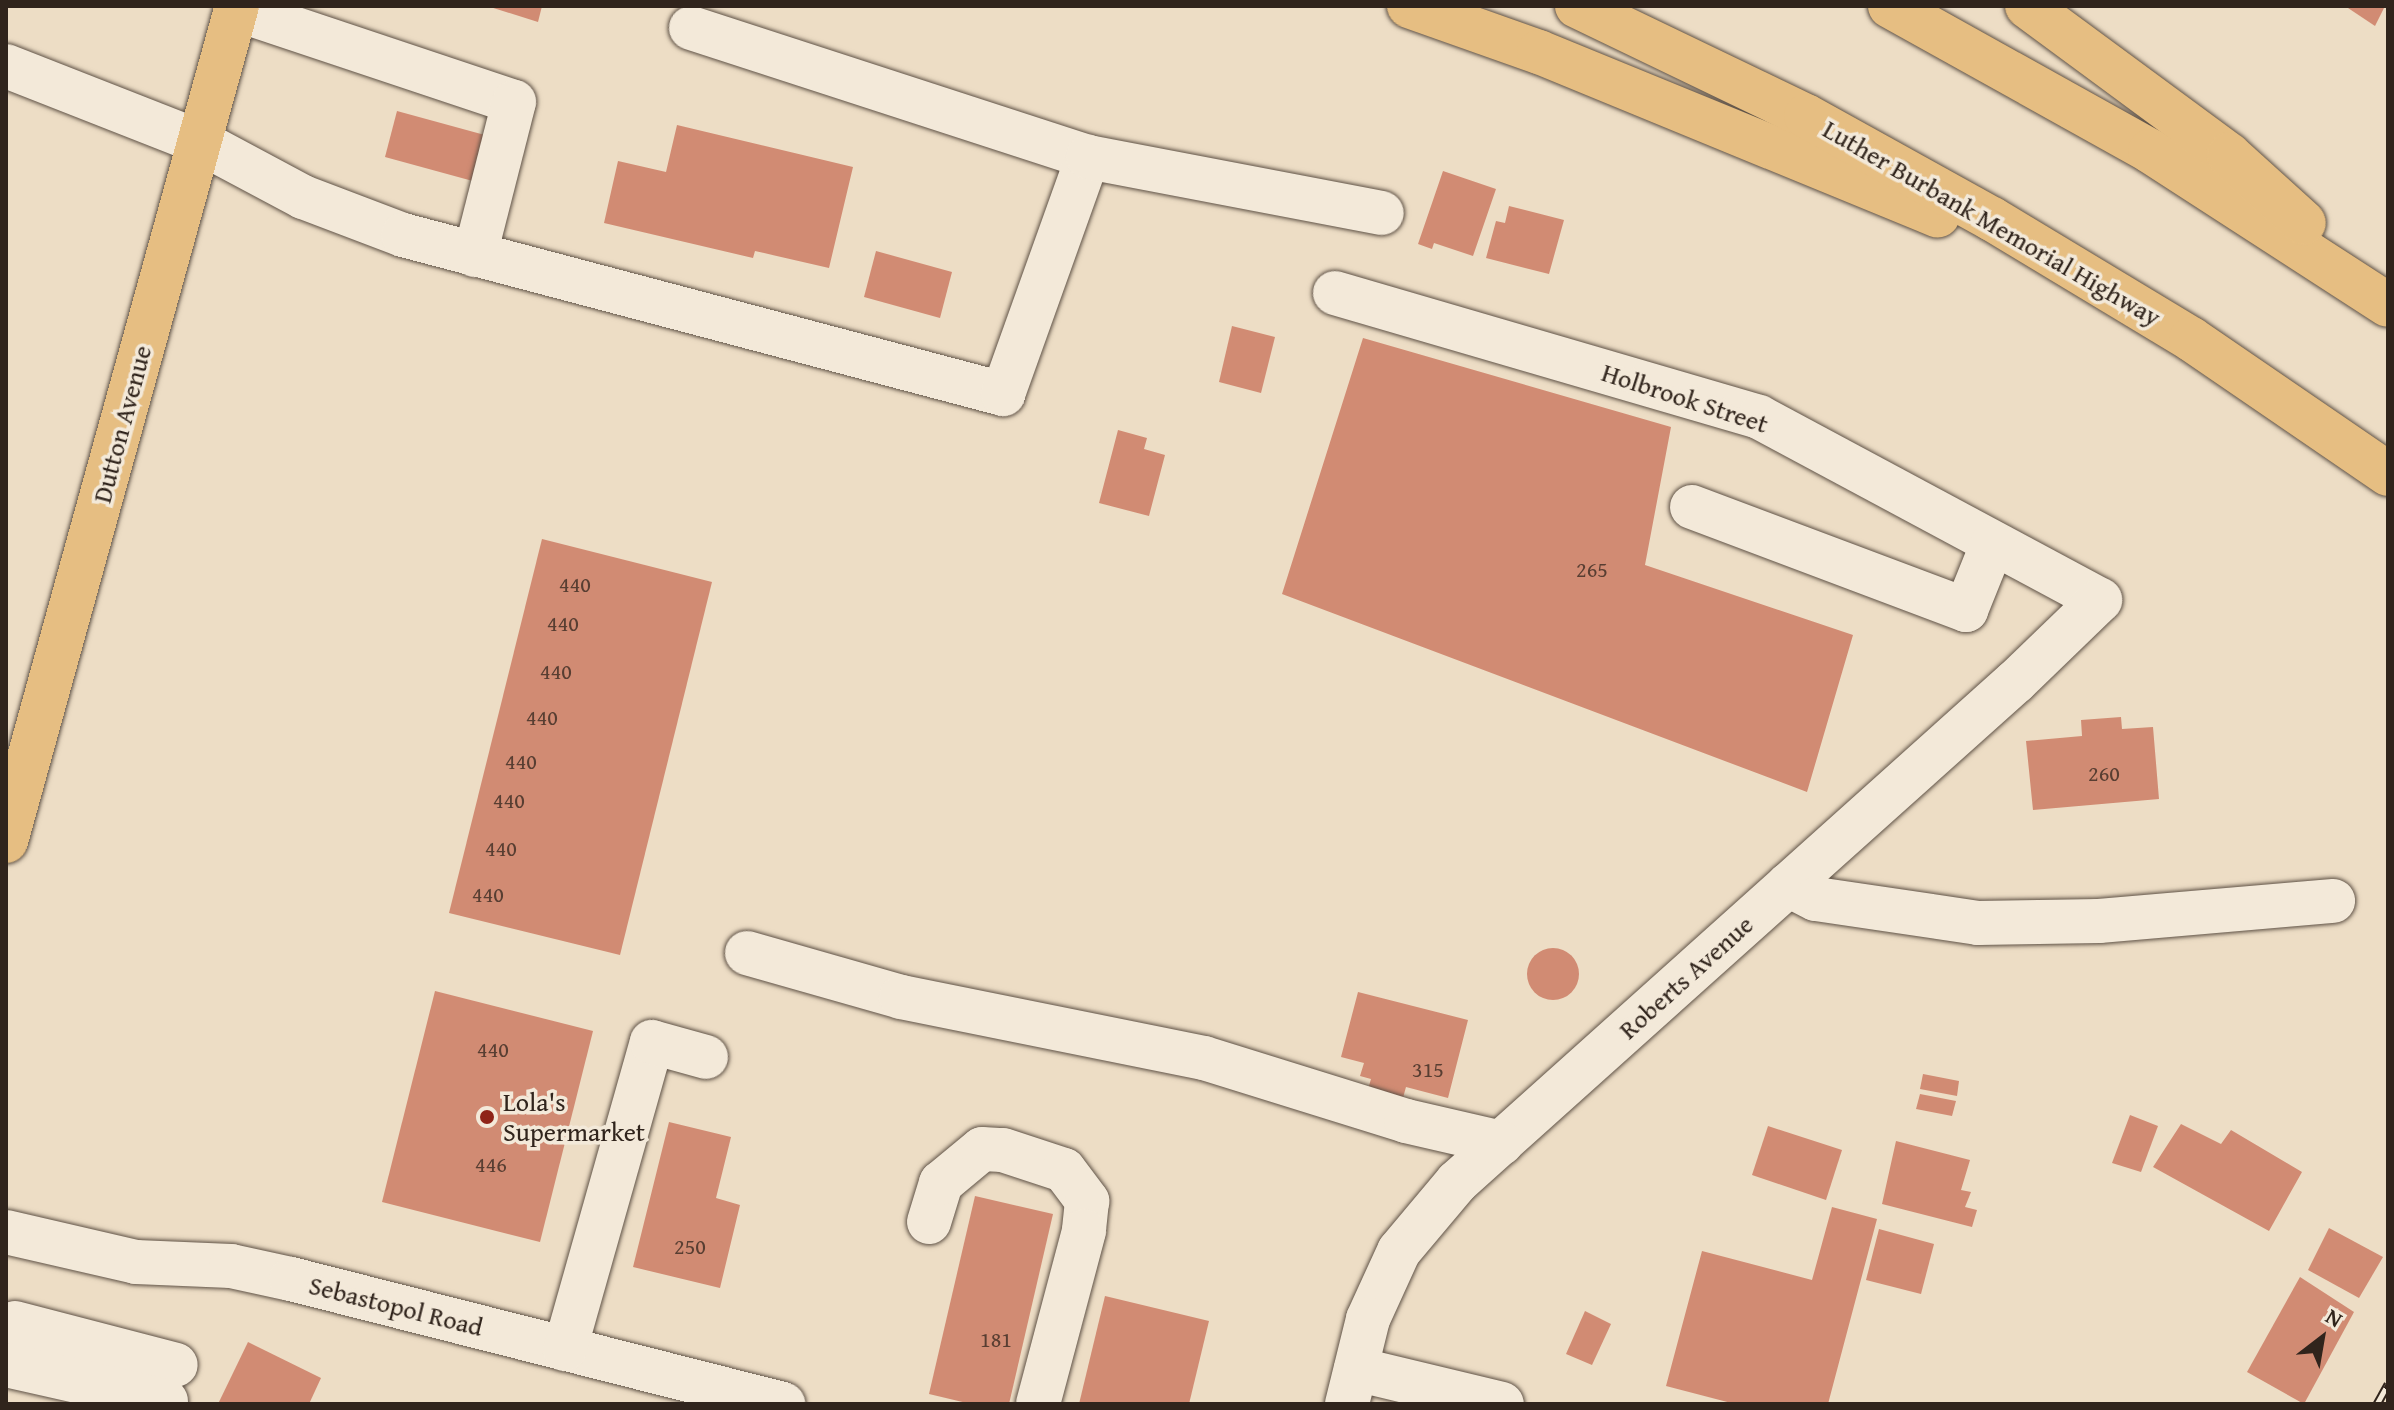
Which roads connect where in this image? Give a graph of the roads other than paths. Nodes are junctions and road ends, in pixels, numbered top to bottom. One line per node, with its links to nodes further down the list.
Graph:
1 (1409, 6): 12 (main road)
2 (1577, 6): 12 (main road, Luther Burbank Memorial Highway)
3 (1890, 6): 14 (main road)
4 (2027, 6): 14 (main road)
5 (236, 7): 8 (main road, Dutton Avenue); 11 (street)
6 (691, 28): 9 (street)
7 (6, 66): 8 (street)
8 (200, 142): 11 (street); 19 (main road, Dutton Avenue)
9 (1088, 157): 10 (street); 11 (street)
10 (1382, 213)
11 (475, 255)
12 (2097, 280): 15 (main road, Luther Burbank Memorial Highway)
13 (1335, 293): 17 (street, Holbrook Street)
14 (2388, 303)
15 (2388, 474)
16 (1692, 507): 17 (street)
17 (1993, 543): 18 (street, Holbrook Street)
18 (2100, 600): 20 (street, Roberts Avenue)
19 (6, 841)
20 (1788, 885): 21 (street); 24 (street, Roberts Avenue)
21 (2333, 901)
22 (747, 953): 24 (street)
23 (706, 1057): 28 (street)
24 (1501, 1143): 30 (street, Roberts Avenue)
25 (929, 1222): 33 (street)
26 (6, 1232): 28 (street, Sebastopol Road)
27 (15, 1323): 29 (street)
28 (565, 1349): 32 (street, Sebastopol Road)
29 (6, 1366): 31 (street)
30 (1351, 1386): 34 (street)
31 (43, 1404)
32 (783, 1404)
33 (1038, 1404)
34 (1502, 1404)

